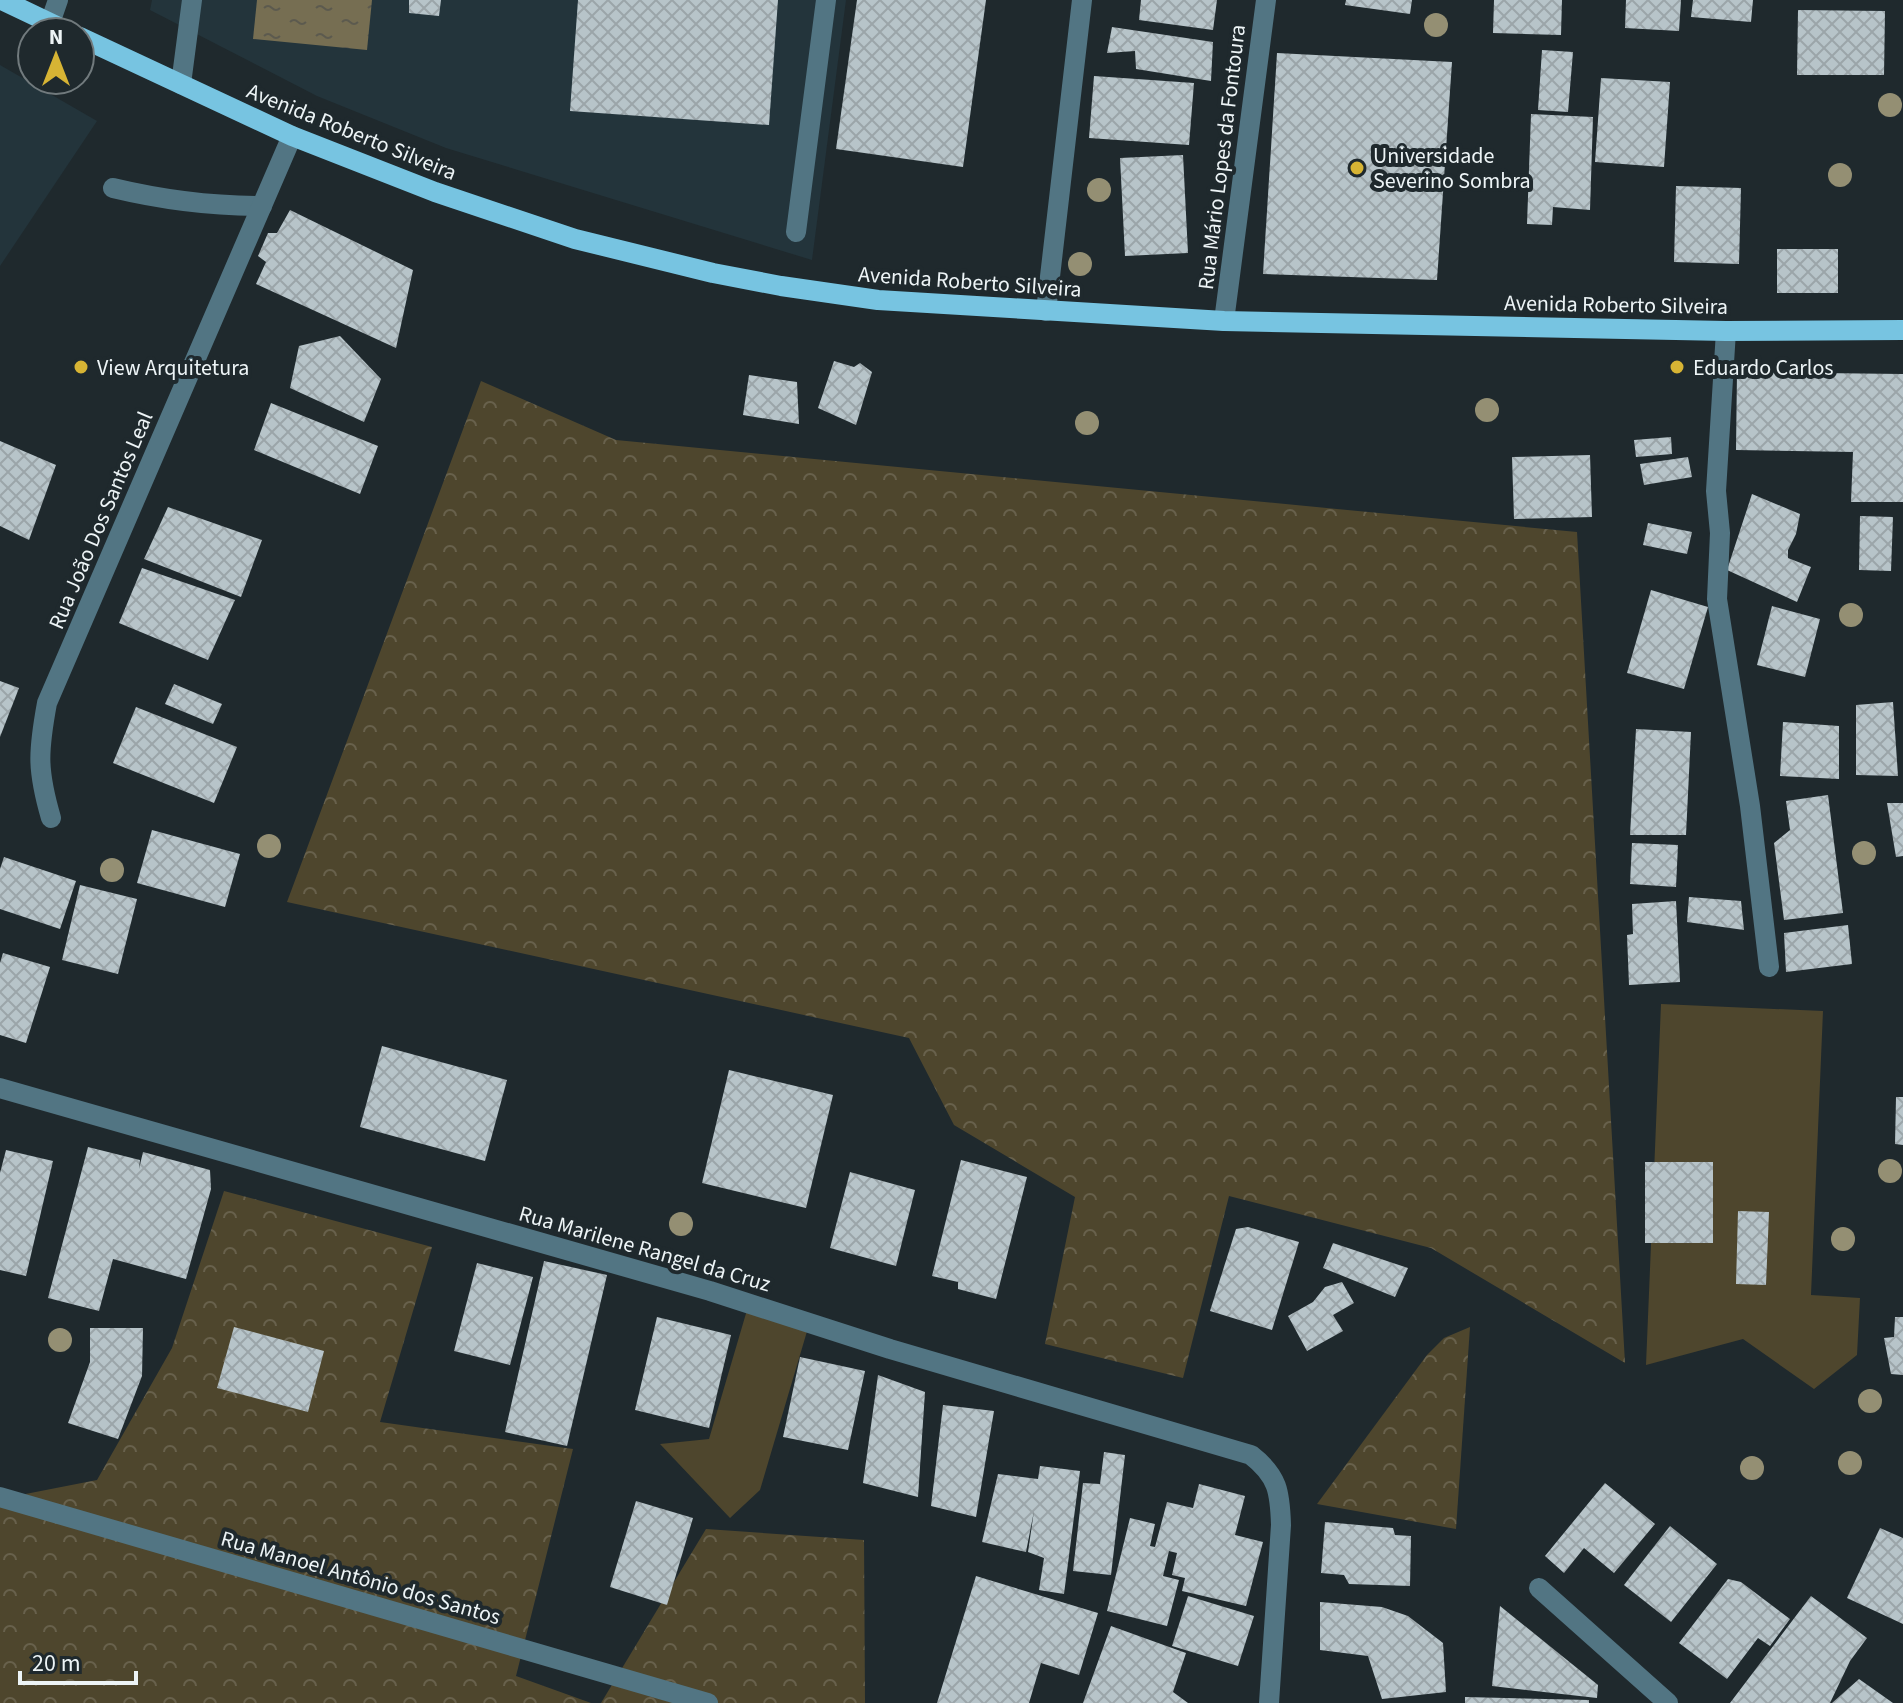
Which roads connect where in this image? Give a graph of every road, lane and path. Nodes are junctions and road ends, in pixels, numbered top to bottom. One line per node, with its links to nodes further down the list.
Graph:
1 (192, 0): 8 (street)
2 (826, 0): 12 (street)
3 (1082, 0): 13 (street)
4 (1266, 0): 14 (street, Rua Mário Lopes da Fontoura)
5 (7, 1): 6 (main road)
6 (36, 16)
7 (96, 44): 8 (main road, Avenida Roberto Silveira)
8 (181, 84): 9 (main road, Avenida Roberto Silveira)
9 (292, 136): 11 (street, Rua João Dos Santos Leal); 13 (main road, Avenida Roberto Silveira)
10 (113, 188): 11 (street)
11 (262, 206): 17 (street, Rua João Dos Santos Leal)
12 (796, 232)
13 (1046, 311): 14 (main road, Avenida Roberto Silveira)
14 (1224, 321): 16 (main road, Avenida Roberto Silveira)
15 (1903, 330): 16 (main road, Avenida Roberto Silveira)
16 (1726, 331): 18 (street)
17 (51, 818)
18 (1769, 967)
19 (0, 1088): 23 (street, Rua Marilene Rangel da Cruz)
20 (0, 1497): 22 (street, Rua Manoel Antônio dos Santos)
21 (1539, 1588): 24 (street)
22 (708, 1703)
23 (1269, 1703)
24 (1668, 1703)

